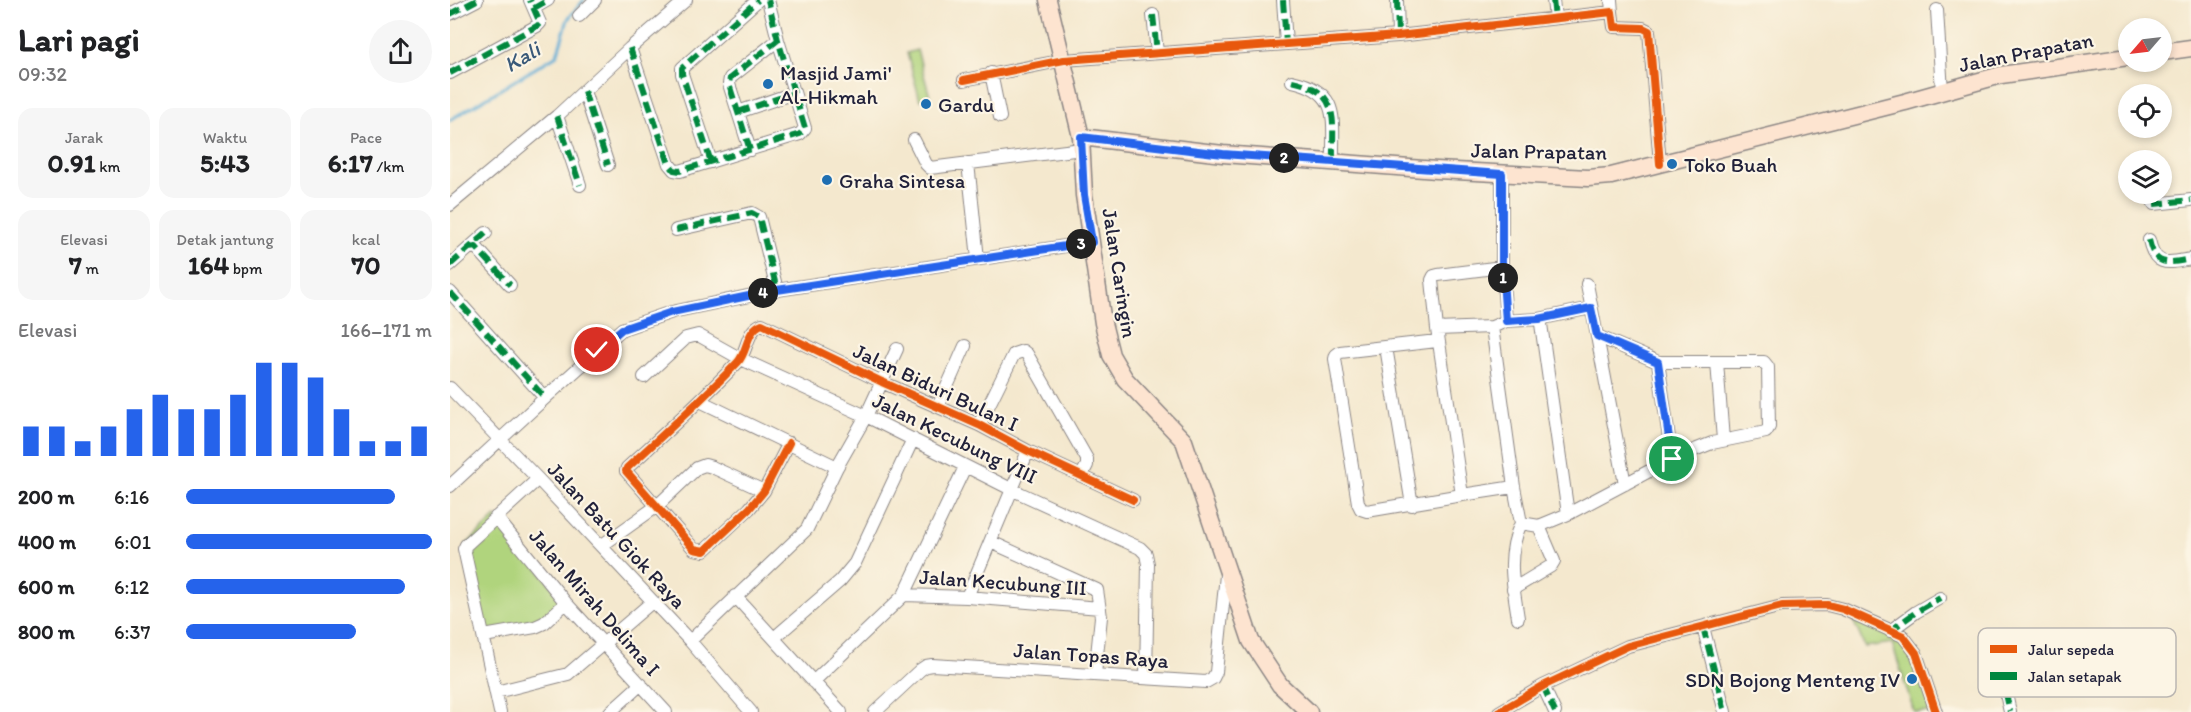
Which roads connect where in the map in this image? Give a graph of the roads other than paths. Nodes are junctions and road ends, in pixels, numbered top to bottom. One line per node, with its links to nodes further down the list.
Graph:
1 (477, 0): 14 (street)
2 (548, 0): 11 (street)
3 (595, 0): 16 (street)
4 (686, 0): 21 (street)
5 (758, 0): 40 (street)
6 (768, 0): 19 (street)
7 (1048, 0): 26 (main road, Jalan Caringin)
8 (1283, 0): 20 (street)
9 (1397, 0): 18 (street)
10 (1553, 0): 17 (street)
11 (532, 4): 27 (street)
12 (1611, 6): 17 (street); 43 (street)
13 (1937, 10): 32 (street)
14 (450, 14)
15 (1153, 15): 24 (street)
16 (579, 16)
17 (1555, 18): 18 (street)
18 (1398, 36): 20 (street)
19 (778, 40): 33 (street); 34 (street)
20 (1287, 44): 24 (street)
21 (630, 48): 31 (street); 40 (street)
22 (2191, 48): 23 (main road)
23 (2172, 51)
24 (1157, 53): 26 (street)
25 (2118, 58): 32 (main road, Jalan Prapatan)
26 (1064, 60): 28 (street); 38 (main road, Jalan Caringin)
27 (450, 73)
28 (991, 73): 29 (street); 36 (street)
29 (964, 80)
30 (1292, 81): 41 (street)
31 (584, 92): 35 (street); 44 (street)
32 (1942, 92): 43 (main road, Jalan Prapatan)
33 (794, 93): 34 (street); 39 (street)
34 (738, 112): 39 (street)
35 (557, 116): 46 (street); 49 (street)
36 (1000, 117)
37 (914, 140): 42 (street)
38 (1082, 143): 41 (main road, Jalan Prapatan); 42 (street); 53 (main road, Jalan Caringin)
39 (750, 150): 40 (street)
40 (711, 162)
41 (1334, 162): 45 (main road, Jalan Prapatan)
42 (968, 164): 55 (street)
43 (1660, 164): 45 (main road, Jalan Prapatan)
44 (608, 165)
45 (1502, 174): 58 (street)
46 (580, 185)
47 (2191, 200): 48 (street)
48 (2172, 202)
49 (450, 205)
50 (676, 230): 61 (street)
51 (486, 233): 54 (street)
52 (2149, 240): 56 (street)
53 (1092, 242): 55 (street); 108 (main road, Jalan Caringin)
54 (470, 248): 57 (street); 60 (street)
55 (978, 259): 61 (street)
56 (2191, 259)
57 (450, 265)
58 (1502, 267): 65 (street); 67 (street)
59 (1587, 284): 63 (street)
60 (510, 285)
61 (777, 290): 78 (street)
62 (450, 292): 78 (street)
63 (1591, 308): 64 (street); 68 (street)
64 (1539, 319): 65 (street); 102 (street)
65 (1506, 321): 66 (street)
66 (1492, 327): 67 (street); 95 (street)
67 (1437, 335): 70 (street); 98 (street)
68 (1597, 336): 73 (street); 93 (street)
69 (965, 346): 80 (street)
70 (1386, 347): 100 (street); 100 (street)
71 (897, 349): 76 (street)
72 (741, 359): 75 (street, Jalan Kecubung VIII); 76 (street, Jalan Biduri Bulan I); 79 (street); 81 (street, Jalan Kecubung VIII)
73 (1658, 362): 74 (street); 88 (street)
74 (1716, 362): 85 (street); 85 (street)
75 (644, 377)
76 (882, 382): 80 (street, Jalan Biduri Bulan I); 81 (street)
77 (450, 388): 83 (street, Jalan Batu Giok Raya)
78 (545, 398): 83 (street)
79 (700, 401): 86 (street); 101 (street)
80 (938, 407): 82 (street, Jalan Biduri Bulan I)
81 (866, 416): 84 (street, Jalan Kecubung VIII); 89 (street)
82 (980, 425): 87 (street, Jalan Biduri Bulan I); 91 (street)
83 (499, 440): 92 (street, Jalan Batu Giok Raya); 94 (street)
84 (913, 440): 90 (street, Jalan Kecubung VIII); 121 (street)
85 (1723, 440): 88 (street)
86 (789, 443): 89 (street); 97 (street)
87 (1028, 451): 91 (street, Jalan Biduri Bulan I); 96 (street)
88 (1672, 459): 93 (street)
89 (837, 466): 111 (street)
90 (965, 466): 96 (street, Jalan Kecubung VIII); 110 (street)
91 (1082, 475): 99 (street, Jalan Biduri Bulan I)
92 (538, 479): 103 (street); 107 (street, Jalan Batu Giok Raya)
93 (1625, 484): 102 (street)
94 (450, 486)
95 (1514, 487): 98 (street); 104 (street)
96 (1013, 490): 106 (street); 125 (street, Jalan Kecubung VIII)
97 (764, 491): 101 (street); 101 (street)
98 (1462, 495): 100 (street)
99 (1133, 500)
100 (1412, 505)
101 (657, 506): 107 (street)
102 (1568, 514): 105 (street)
103 (496, 517): 115 (street, Jalan Mirah Delima I); 120 (street)
104 (1521, 523): 105 (street); 109 (street)
105 (1539, 526): 109 (street)
106 (991, 542): 112 (street); 116 (street)
107 (601, 546): 114 (street, Jalan Batu Giok Raya)
108 (1227, 571): 125 (street, Jalan Topas Raya); 137 (main road, Jalan Caringin)
109 (1513, 589): 117 (street)
110 (904, 595): 112 (street, Jalan Kecubung III); 126 (street)
111 (735, 596): 121 (street); 122 (street)
112 (967, 597): 116 (street, Jalan Kecubung III)
113 (1940, 598): 119 (street)
114 (652, 602): 122 (street, Jalan Batu Giok Raya); 123 (street)
115 (566, 603): 120 (street); 123 (street, Jalan Mirah Delima I)
116 (1100, 608): 124 (street)
117 (1518, 618)
118 (1703, 627): 119 (street); 128 (street); 140 (street)
119 (1890, 631): 141 (street)
120 (484, 636): 129 (street)
121 (774, 639): 126 (street)
122 (690, 641): 134 (street, Jalan Batu Giok Raya)
123 (604, 644): 127 (street, Jalan Mirah Delima I); 129 (street)
124 (1095, 674): 125 (street, Jalan Topas Raya); 136 (street, Jalan Topas Raya)
125 (1146, 678)
126 (813, 682): 135 (street)
127 (641, 684): 132 (street); 133 (street, Jalan Mirah Delima I)
128 (1543, 686): 138 (street); 139 (street)
129 (496, 692): 131 (street)
130 (2007, 697): 142 (street)
131 (500, 712)
132 (610, 712)
133 (666, 712)
134 (751, 712)
135 (841, 712)
136 (875, 712)
137 (1309, 712)
138 (1499, 712)
139 (1555, 712)
140 (1725, 712)
141 (1936, 712)
142 (2010, 712)

